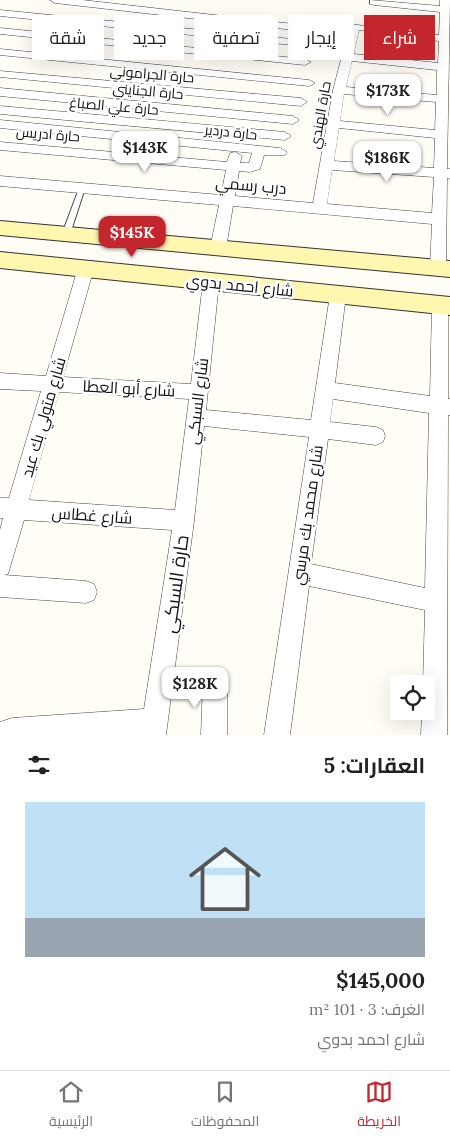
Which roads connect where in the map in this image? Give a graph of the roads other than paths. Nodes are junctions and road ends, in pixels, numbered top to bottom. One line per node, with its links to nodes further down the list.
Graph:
1 (55, 0): 2 (street)
2 (89, 2): 4 (street); 8 (street)
3 (444, 4): 6 (street); 15 (street)
4 (158, 5): 9 (street)
5 (2, 9): 7 (street)
6 (373, 12): 11 (street); 15 (street)
7 (40, 15)
8 (81, 15)
9 (215, 15)
10 (278, 24): 11 (street)
11 (355, 27): 13 (street, حارة الهندي)
12 (0, 31): 14 (street)
13 (354, 31)
14 (32, 34)
15 (444, 39): 27 (street)
16 (0, 52): 17 (street)
17 (32, 55)
18 (354, 58): 27 (street)
19 (278, 59): 25 (street)
20 (52, 60): 30 (street)
21 (83, 60): 26 (street)
22 (125, 60): 26 (street)
23 (253, 60): 29 (street)
24 (347, 60): 33 (street, حارة الهندي)
25 (305, 62)
26 (122, 64): 29 (street); 32 (street)
27 (446, 68): 37 (street)
28 (0, 74): 30 (street, حارة الجراموني)
29 (250, 77): 31 (street); 36 (street)
30 (40, 78): 32 (street, حارة الجراموني); 35 (street)
31 (309, 83)
32 (110, 85): 36 (street, حارة الجراموني); 39 (street)
33 (339, 90): 37 (street); 48 (street, حارة الهندي)
34 (0, 92): 35 (street, حارة الجنايني)
35 (30, 95): 39 (street, حارة الجنايني); 42 (street)
36 (246, 97): 38 (street, حارة الجراموني); 43 (street)
37 (442, 99): 52 (street)
38 (277, 100): 40 (street, حارة الجراموني); 44 (street)
39 (104, 102): 43 (street, حارة الجنايني); 45 (street)
40 (301, 102)
41 (0, 110): 42 (street, حارة علي الصباغ)
42 (21, 112): 45 (street, حارة علي الصباغ); 49 (street)
43 (243, 115): 44 (street, حارة الجنايني); 50 (street)
44 (275, 118): 46 (street, حارة الجنايني)
45 (99, 119): 50 (street, حارة علي الصباغ); 51 (street)
46 (293, 120)
47 (0, 124): 49 (street, حارة دردير)
48 (333, 124): 52 (street); 59 (street, حارة الهندي)
49 (14, 125): 51 (street, حارة دردير); 54 (street)
50 (240, 132): 53 (street, حارة علي الصباغ); 55 (street)
51 (96, 133): 55 (street, حارة دردير); 58 (street)
52 (441, 135): 61 (street)
53 (285, 136)
54 (1, 148): 58 (street, حارة ادريس)
55 (237, 148): 56 (street, حارة دردير); 60 (street)
56 (259, 150): 57 (street, حارة دردير); 60 (street, حارة ادريس)
57 (280, 152)
58 (91, 154): 60 (street, حارة ادريس)
59 (326, 165): 61 (street); 66 (street, حارة الهندي)
60 (233, 167): 65 (street)
61 (445, 174): 64 (street)
62 (0, 181): 63 (street, درب رسمي)
63 (82, 188): 65 (street, درب رسمي); 69 (lane)
64 (445, 197): 67 (street)
65 (227, 201): 66 (street, درب رسمي); 72 (street)
66 (319, 209): 67 (street, درب رسمي)
67 (439, 219): 74 (street)
68 (0, 228): 69 (main road)
69 (66, 234): 70 (main road)
70 (105, 238): 71 (main road); 75 (main road)
71 (162, 243): 72 (main road); 76 (main road)
72 (218, 248): 74 (main road)
73 (0, 260): 75 (main road, شارع احمد بدوي)
74 (444, 268)
75 (95, 269): 76 (main road, شارع احمد بدوي); 81 (street, شارع متولي بك عيد)
76 (173, 278): 77 (main road, شارع احمد بدوي)
77 (211, 282): 78 (main road, شارع احمد بدوي); 83 (street, شارع السبكي)
78 (338, 295): 79 (main road, شارع احمد بدوي); 82 (street, شارع محمد بك مرسي)
79 (445, 305): 84 (street)
80 (0, 381): 81 (street, شارع أبو العطا)
81 (53, 384): 83 (street, شارع أبو العطا); 89 (street, شارع متولي بك عيد)
82 (325, 390): 84 (street); 86 (street, شارع محمد بك مرسي)
83 (199, 392): 85 (street, شارع السبكي)
84 (444, 406): 88 (street)
85 (195, 417): 86 (street); 90 (street, شارع السبكي)
86 (319, 429): 87 (street); 92 (street, شارع محمد بك مرسي)
87 (376, 436)
88 (444, 461): 95 (street)
89 (8, 509): 90 (street, شارع غطاس); 91 (street, شارع متولي بك عيد)
90 (184, 521): 97 (street, حارة السبكي)
91 (0, 566)
92 (300, 573): 95 (street); 100 (street, شارع محمد بك مرسي)
93 (0, 586): 94 (street)
94 (86, 592)
95 (436, 601): 101 (street)
96 (215, 684): 99 (street)
97 (154, 728): 98 (street)
98 (6, 735)
99 (214, 735)
100 (277, 735)
101 (434, 735)

